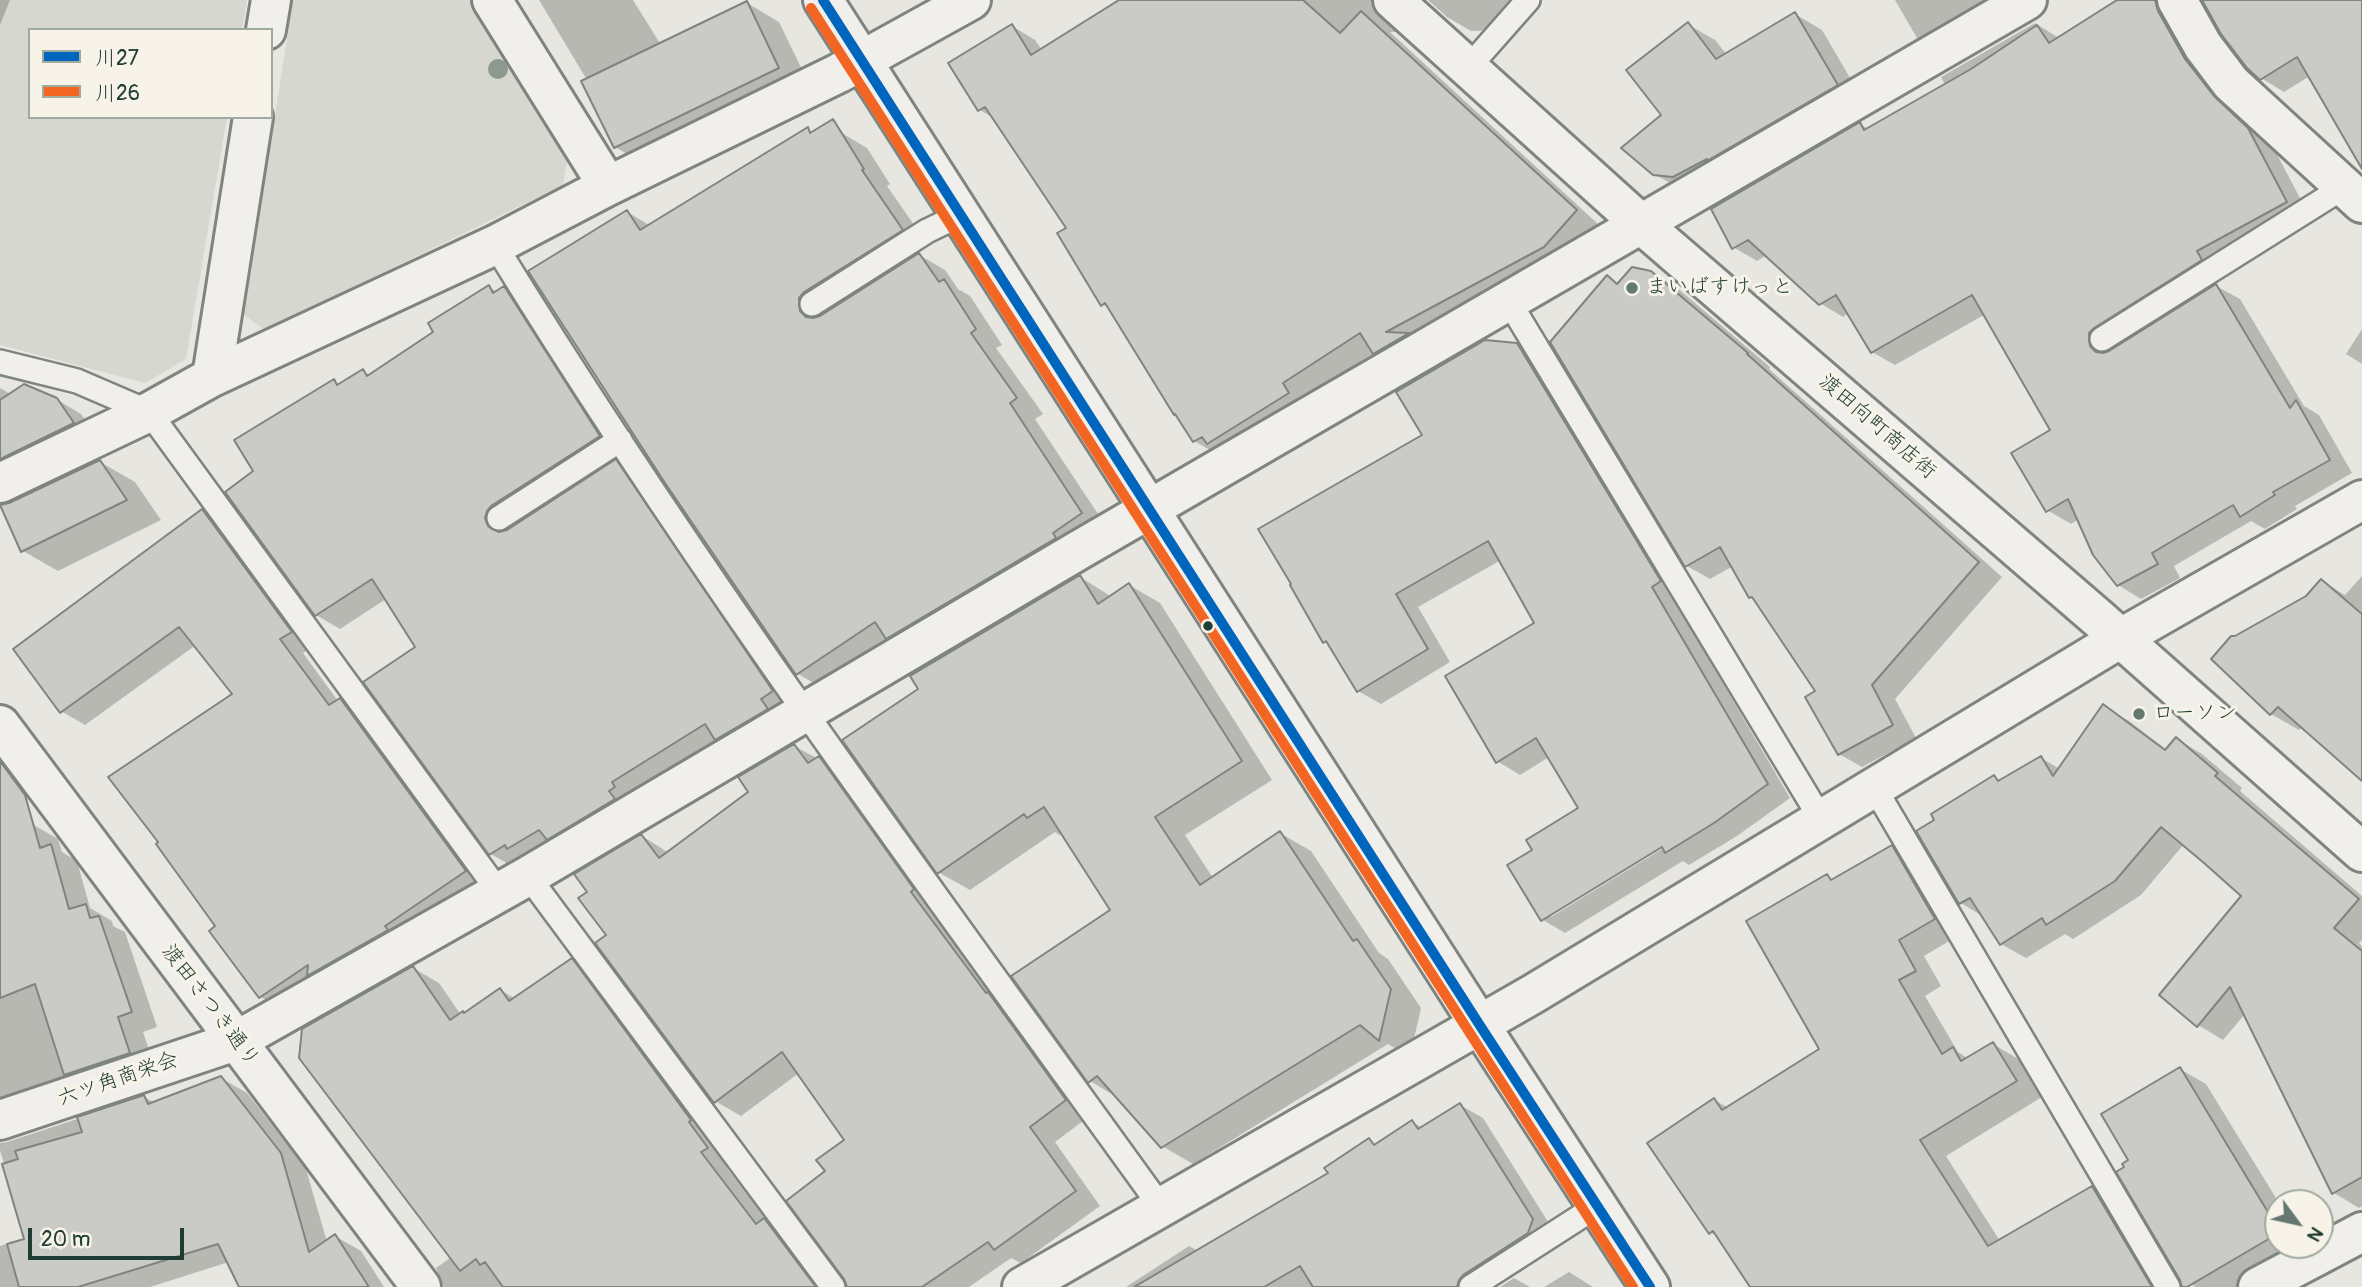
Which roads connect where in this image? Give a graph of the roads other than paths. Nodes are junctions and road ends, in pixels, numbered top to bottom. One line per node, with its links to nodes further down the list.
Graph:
1 (271, 0): 9 (street)
2 (492, 0): 13 (street)
3 (823, 0): 10 (street)
4 (971, 0): 10 (street)
5 (1393, 0): 11 (street, 渡田向町商店街)
6 (1528, 0): 11 (lane)
7 (2027, 0): 16 (street, 六ツ角商栄会)
8 (2177, 0): 14 (street)
9 (266, 28)
10 (861, 62): 13 (street); 15 (street)
11 (1468, 68): 16 (street, 渡田向町商店街)
12 (253, 119): 22 (street)
13 (608, 186): 17 (street)
14 (2353, 195): 20 (lane)
15 (960, 215): 19 (lane); 27 (street)
16 (1640, 223): 18 (street, 六ツ角商栄会); 29 (street, 渡田向町商店街)
17 (495, 245): 22 (street); 24 (lane)
18 (1508, 300): 27 (street, 六ツ角商栄会); 33 (lane)
19 (812, 304)
20 (2102, 339)
21 (0, 362): 23 (lane)
22 (212, 377): 23 (street)
23 (149, 412): 25 (street); 35 (lane)
24 (620, 440): 28 (lane); 30 (lane)
25 (0, 483)
26 (2362, 500): 29 (street)
27 (1149, 510): 30 (street, 六ツ角商栄会); 36 (street)
28 (499, 518)
29 (2121, 638): 32 (street); 34 (street, 渡田向町商店街)
30 (804, 713): 35 (street, 六ツ角商栄会); 40 (lane)
31 (0, 725): 37 (street, 渡田さつき通り)
32 (1874, 787): 33 (street); 47 (lane)
33 (1821, 819): 36 (street)
34 (2362, 852)
35 (514, 884): 37 (street, 六ツ角商栄会); 44 (lane)
36 (1479, 1024): 39 (street); 40 (street)
37 (236, 1041): 38 (street, 六ツ角商栄会); 43 (street, 渡田さつき通り)
38 (0, 1120)
39 (1597, 1206): 45 (lane); 46 (street)
40 (1161, 1207): 42 (street)
41 (2360, 1238): 48 (street)
42 (1043, 1282)
43 (421, 1287)
44 (833, 1287)
45 (1471, 1287)
46 (1650, 1287)
47 (2168, 1287)
48 (2258, 1287)

